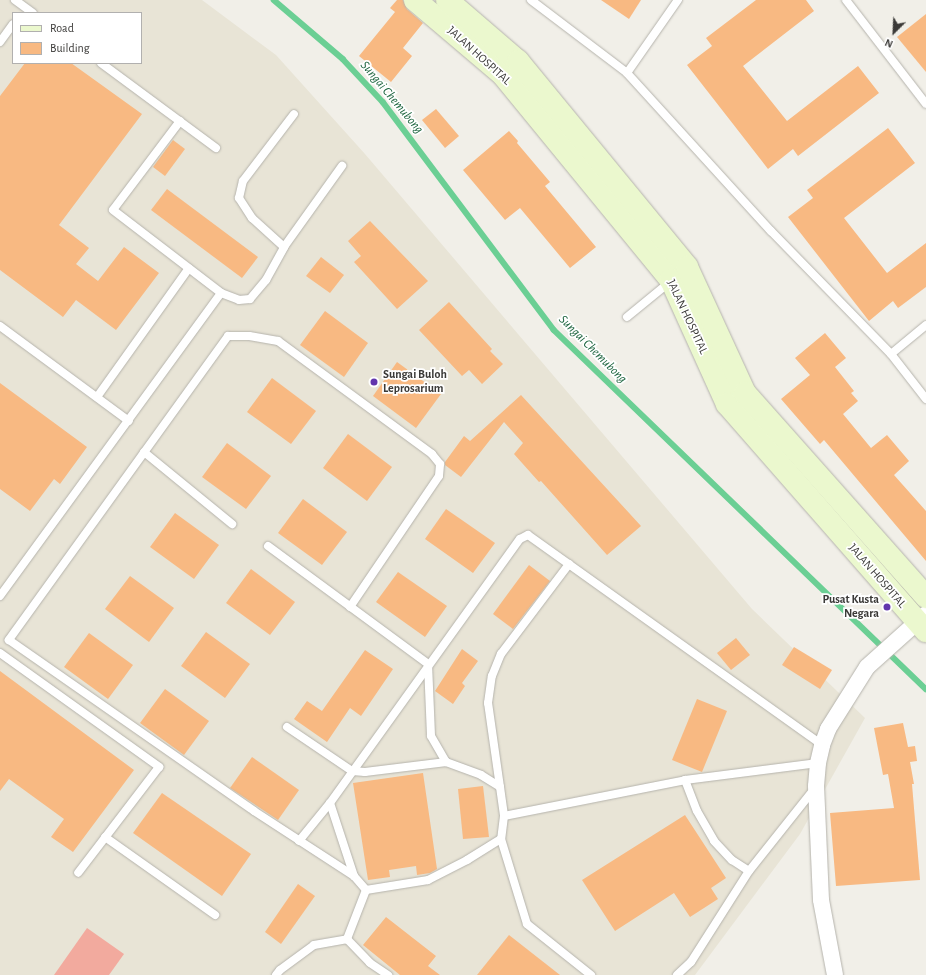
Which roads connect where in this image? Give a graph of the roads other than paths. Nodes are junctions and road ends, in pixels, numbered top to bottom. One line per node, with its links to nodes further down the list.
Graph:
1 (15, 0): 7 (lane)
2 (415, 0): 19 (main road, JALAN HOSPITAL)
3 (447, 0): 19 (main road, JALAN HOSPITAL)
4 (531, 0): 11 (lane)
5 (678, 0): 11 (lane)
6 (846, 0): 12 (lane)
7 (23, 10)
8 (12, 25): 9 (lane)
9 (0, 42)
10 (102, 64): 14 (lane)
11 (627, 73): 24 (lane)
12 (926, 104)
13 (294, 114): 17 (lane)
14 (180, 121): 15 (lane); 18 (lane)
15 (216, 148)
16 (342, 166): 17 (lane)
17 (284, 247): 20 (lane)
18 (189, 268): 20 (lane); 25 (lane)
19 (679, 274): 21 (lane); 33 (main road, JALAN HOSPITAL); 35 (main road, JALAN HOSPITAL)
20 (221, 293): 27 (lane)
21 (627, 317)
22 (0, 326): 25 (lane)
23 (925, 327): 24 (lane)
24 (891, 354): 26 (lane)
25 (97, 397): 27 (lane)
26 (926, 399)
27 (129, 421): 32 (lane)
28 (144, 452): 29 (lane); 34 (lane); 50 (lane)
29 (232, 524)
30 (268, 546): 34 (lane)
31 (569, 564): 37 (lane); 39 (lane); 45 (lane)
32 (0, 596)
33 (926, 597)
34 (350, 607): 37 (lane)
35 (919, 625): 39 (street)
36 (0, 653): 48 (lane)
37 (428, 664): 40 (lane); 42 (lane)
38 (287, 728): 42 (lane)
39 (822, 745): 41 (street)
40 (446, 762): 42 (lane); 45 (lane)
41 (818, 763): 43 (lane); 44 (street)
42 (352, 771): 46 (lane)
43 (685, 780): 47 (lane); 51 (lane)
44 (816, 786): 51 (lane); 61 (street)
45 (500, 787): 47 (lane)
46 (330, 803): 50 (lane); 53 (lane)
47 (504, 816): 49 (lane)
48 (105, 837): 52 (lane); 55 (lane)
49 (501, 839): 54 (lane); 59 (lane)
50 (299, 841): 53 (lane)
51 (749, 871): 60 (lane)
52 (78, 873)
53 (354, 876): 54 (lane)
54 (366, 890): 56 (lane)
55 (215, 915)
56 (347, 939): 57 (lane); 58 (lane)
57 (276, 975)
58 (388, 975)
59 (591, 975)
60 (677, 975)
61 (835, 975)

